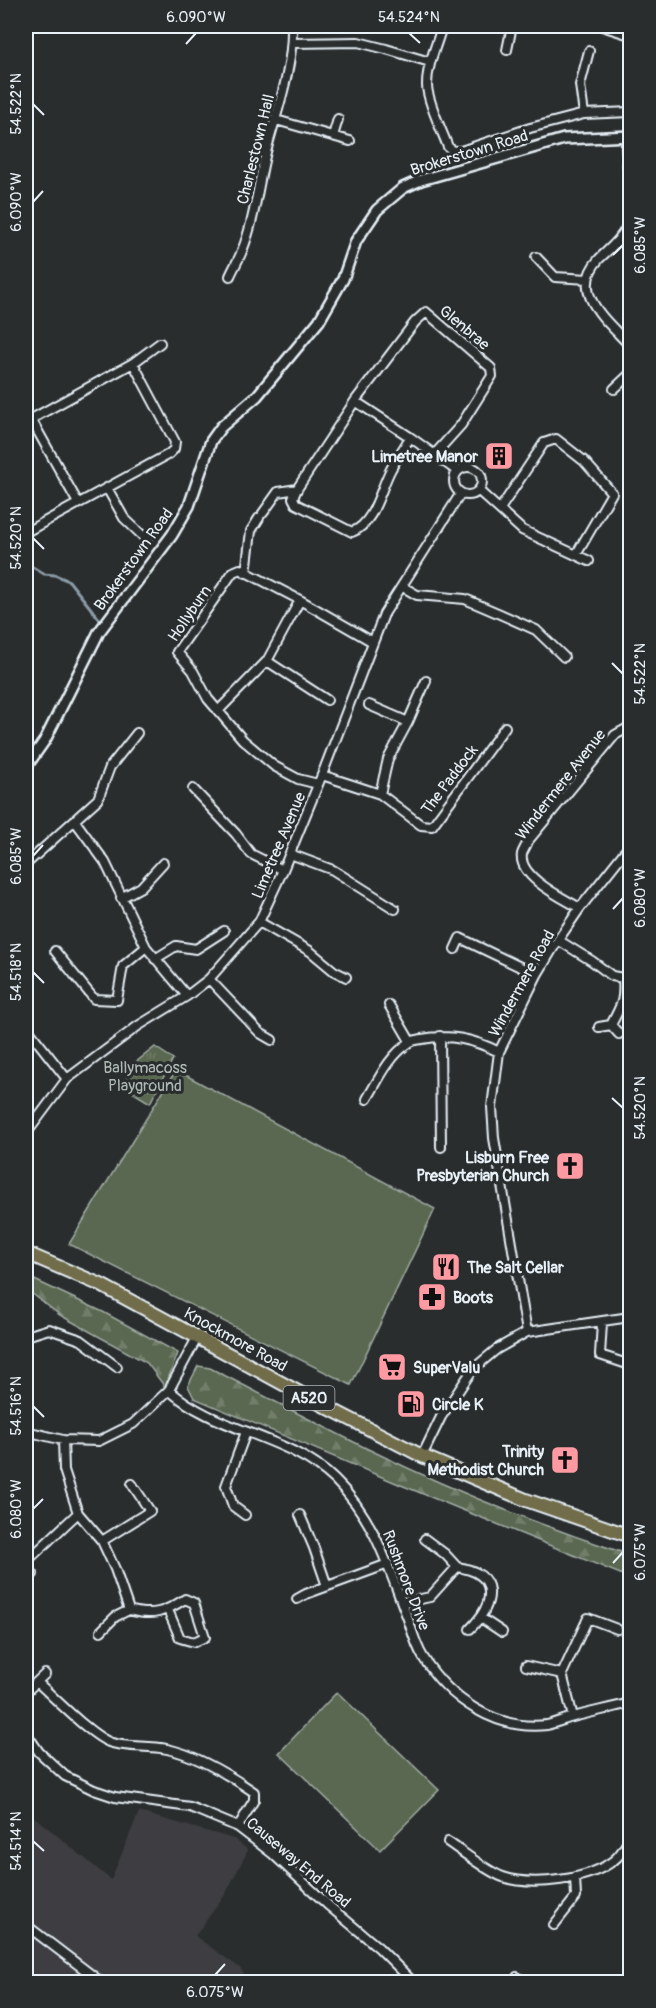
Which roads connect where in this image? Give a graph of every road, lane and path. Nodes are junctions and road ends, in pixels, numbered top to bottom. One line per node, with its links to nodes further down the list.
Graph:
1 (292, 26): 6 (street, Charlestown Hall)
2 (442, 26): 9 (street)
3 (510, 26): 7 (street)
4 (602, 26): 5 (street)
5 (630, 35)
6 (292, 43): 9 (street); 13 (street, Charlestown Hall)
7 (507, 50)
8 (589, 51): 11 (street)
9 (430, 62): 11 (street)
10 (630, 112): 11 (street)
11 (585, 114)
12 (338, 119): 14 (street)
13 (276, 120): 14 (street); 19 (street, Charlestown Hall)
14 (333, 136): 16 (street)
15 (628, 136): 17 (street); 55 (street, Brokerstown Road)
16 (350, 141)
17 (629, 226): 20 (street)
18 (536, 257): 20 (street)
19 (230, 276)
20 (588, 279): 22 (street)
21 (160, 343): 23 (street)
22 (630, 346)
23 (133, 363): 27 (street); 31 (street)
24 (630, 374): 25 (street)
25 (614, 389)
26 (355, 401): 28 (street); 29 (street, Glenbrae); 32 (street, Glenbrae)
27 (28, 421): 35 (street)
28 (410, 437): 29 (street); 32 (street)
29 (434, 455): 30 (street)
30 (457, 471): 33 (street); 34 (street)
31 (106, 488): 35 (street); 38 (street)
32 (297, 489): 41 (street)
33 (479, 491): 34 (street); 36 (street)
34 (461, 494): 42 (street, Limetree Avenue)
35 (78, 503): 37 (street)
36 (500, 509): 39 (street); 39 (street)
37 (26, 532)
38 (147, 540)
39 (576, 555): 40 (street)
40 (589, 561)
41 (246, 573): 43 (street); 50 (street, Hollyburn)
42 (403, 586): 44 (street, Limetree Avenue); 45 (street)
43 (300, 600): 44 (street); 46 (street)
44 (373, 642): 56 (street, Limetree Avenue)
45 (564, 657)
46 (267, 662): 48 (street); 50 (street)
47 (426, 681): 51 (street)
48 (327, 700)
49 (369, 705): 51 (street)
50 (219, 710): 57 (street, Hollyburn)
51 (408, 722): 59 (street)
52 (505, 727): 59 (street, The Paddock)
53 (630, 729): 67 (street, Windermere Avenue)
54 (137, 733): 60 (street)
55 (26, 767)
56 (322, 775): 57 (street, Limetree Avenue); 59 (street, The Paddock)
57 (318, 784): 62 (street, Limetree Avenue)
58 (193, 789): 65 (street)
59 (380, 794)
60 (75, 821): 64 (street); 66 (street)
61 (630, 844): 67 (street, Windermere Road)
62 (290, 854): 65 (street, Limetree Avenue); 68 (street)
63 (163, 863): 66 (street)
64 (26, 864)
65 (283, 870): 69 (street, Limetree Avenue)
66 (121, 898): 72 (street)
67 (580, 908): 71 (street, Windermere Road)
68 (394, 909)
69 (259, 922): 77 (street); 79 (street, Limetree Avenue)
70 (224, 932): 75 (street)
71 (558, 940): 76 (street, Windermere Road); 78 (street)
72 (146, 947): 74 (street); 75 (street)
73 (455, 950): 76 (street)
74 (55, 951)
75 (155, 959): 80 (street)
76 (537, 975): 89 (street, Windermere Road)
77 (346, 977)
78 (627, 977): 82 (street)
79 (209, 979): 80 (street, Limetree Avenue); 87 (street)
80 (187, 996): 90 (street, Limetree Avenue)
81 (389, 1005): 88 (street)
82 (611, 1025): 84 (street); 85 (street)
83 (26, 1026): 90 (street)
84 (599, 1027)
85 (619, 1034)
86 (440, 1036): 88 (street); 89 (street); 93 (street)
87 (272, 1040)
88 (410, 1041): 91 (street)
89 (499, 1052): 97 (street, Windermere Road)
90 (67, 1079): 92 (street, Limetree Avenue)
91 (367, 1099)
92 (26, 1134)
93 (441, 1147)
94 (26, 1253): 99 (main road, Knockmore Road / A520)
95 (630, 1317): 96 (street)
96 (602, 1323): 97 (street); 100 (street)
97 (527, 1332): 106 (street)
98 (26, 1336): 101 (street)
99 (198, 1336): 102 (street); 106 (main road, Knockmore Road / A520)
100 (630, 1365)
101 (117, 1367)
102 (169, 1390): 104 (street, Rushmore Drive); 105 (street)
103 (26, 1431): 105 (street)
104 (246, 1432): 109 (street); 115 (street, Rushmore Drive)
105 (63, 1440): 108 (street)
106 (422, 1456): 111 (main road, Knockmore Road / A520)
107 (132, 1484): 113 (street)
108 (78, 1513): 113 (street); 114 (street)
109 (245, 1515)
110 (300, 1515): 118 (street)
111 (630, 1536)
112 (425, 1539): 116 (street)
113 (102, 1541): 121 (street)
114 (26, 1564): 117 (street)
115 (388, 1564): 118 (street); 120 (street, Rushmore Drive)
116 (457, 1567): 120 (street); 123 (street)
117 (33, 1574)
118 (327, 1586): 119 (street)
119 (297, 1599)
120 (402, 1603): 134 (street, Rushmore Drive)
121 (129, 1610): 122 (street); 126 (street)
122 (168, 1610): 122 (street)
123 (481, 1618): 124 (street); 127 (street)
124 (470, 1629)
125 (617, 1629): 130 (street)
126 (101, 1631)
127 (502, 1632)
128 (526, 1666): 130 (street)
129 (45, 1674): 131 (street)
130 (562, 1674): 134 (street)
131 (37, 1682): 132 (street); 136 (street)
132 (27, 1691)
133 (630, 1703): 134 (street, Rushmore Drive)
134 (573, 1717)
135 (26, 1733): 136 (street, Causeway End Road)
136 (238, 1827): 144 (street, Causeway End Road)
137 (630, 1838): 139 (street)
138 (448, 1842): 139 (street)
139 (575, 1877): 141 (street)
140 (26, 1925): 143 (street)
141 (554, 1925)
142 (517, 1977): 145 (street)
143 (101, 1983)
144 (414, 1983)
145 (524, 1983)

